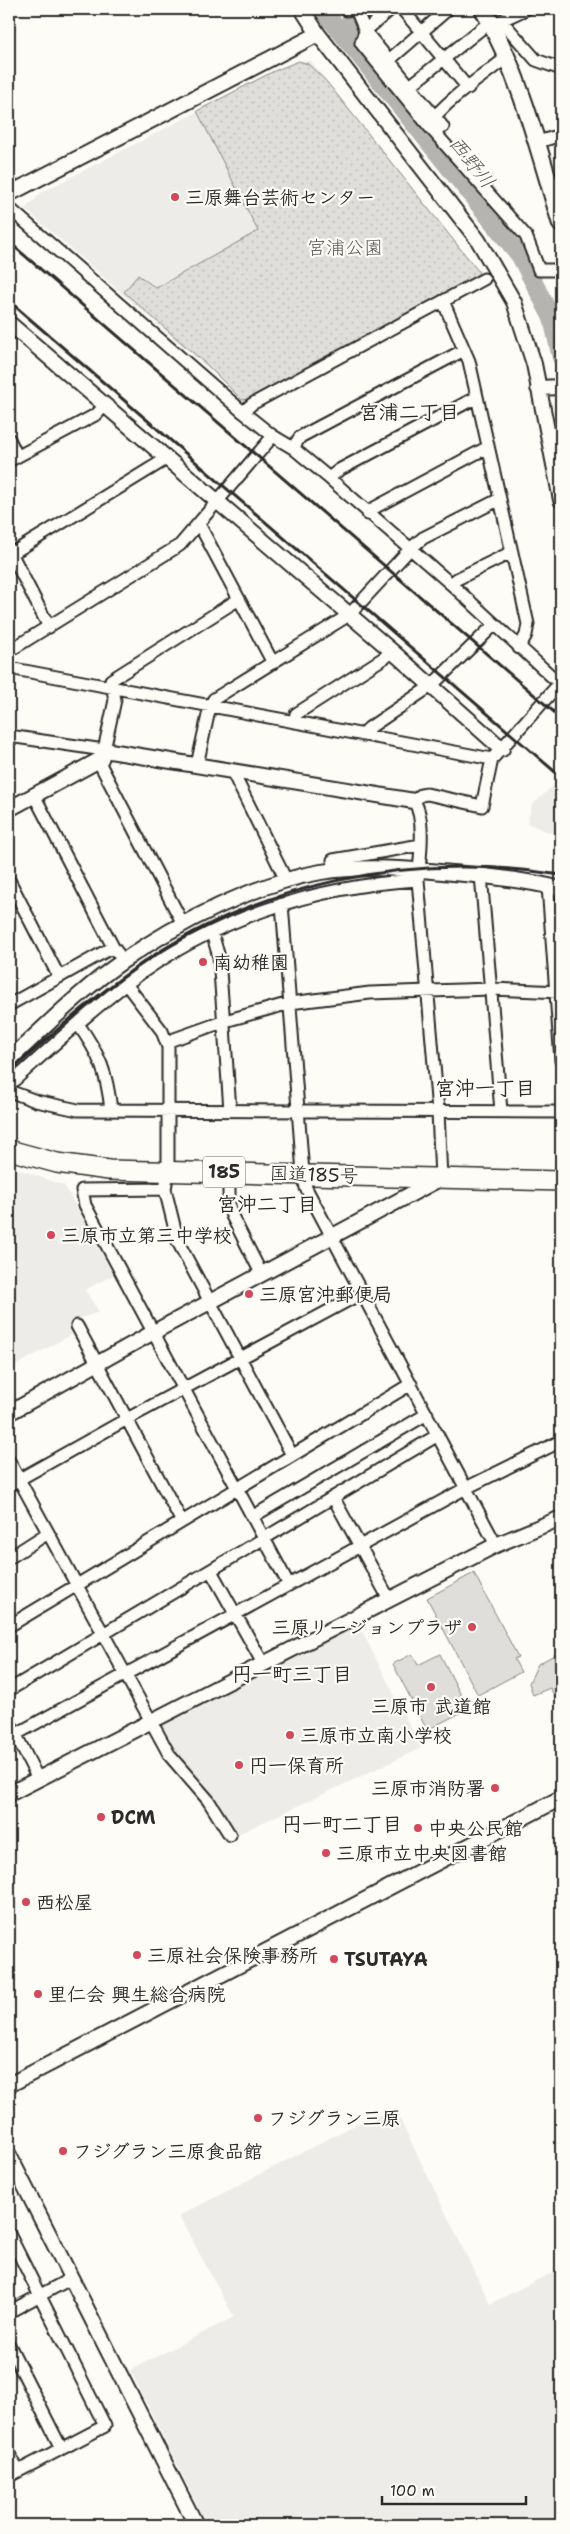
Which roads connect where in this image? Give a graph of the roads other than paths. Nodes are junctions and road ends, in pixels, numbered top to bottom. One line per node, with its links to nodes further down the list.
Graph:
1 (302, 9): 11 (street)
2 (350, 9): 9 (street)
3 (391, 9): 9 (street)
4 (402, 9): 10 (street)
5 (448, 9): 10 (street)
6 (483, 9): 8 (main road)
7 (526, 9): 8 (street)
8 (492, 25): 12 (main road); 14 (street); 15 (street)
9 (365, 31): 13 (street); 18 (street)
10 (421, 32): 13 (street); 14 (street)
11 (318, 34): 22 (street); 30 (street)
12 (507, 57): 17 (street); 21 (main road)
13 (388, 60): 16 (street)
14 (445, 60): 16 (street); 17 (street)
15 (561, 69)
16 (410, 86): 18 (street)
17 (468, 88): 18 (street)
18 (431, 121): 19 (street); 25 (street)
19 (443, 127)
20 (561, 135): 21 (street)
21 (538, 142): 24 (main road)
22 (9, 194)
23 (9, 208): 34 (street)
24 (561, 224)
25 (561, 270)
26 (484, 279): 27 (street)
27 (443, 302): 29 (street); 34 (street)
28 (9, 323): 33 (street)
29 (464, 350): 32 (street); 38 (street)
30 (538, 388): 31 (street); 43 (street)
31 (557, 388)
32 (477, 397): 37 (street); 41 (street)
33 (104, 406): 39 (street); 40 (street)
34 (243, 412): 35 (street)
35 (273, 436): 38 (street); 44 (street)
36 (9, 440): 39 (street)
37 (488, 447): 42 (street); 45 (street)
38 (293, 448): 41 (street)
39 (13, 458)
40 (166, 460): 44 (street); 48 (street)
41 (329, 478): 45 (street)
42 (500, 499): 47 (street); 49 (street)
43 (561, 500)
44 (216, 502): 46 (street); 52 (street)
45 (368, 514): 47 (street)
46 (199, 524): 51 (street); 54 (street)
47 (410, 549): 50 (street); 52 (street)
48 (10, 552): 54 (street)
49 (512, 552): 50 (street); 55 (street)
50 (451, 584): 53 (street)
51 (239, 599): 58 (street); 62 (street)
52 (349, 615): 57 (street); 58 (street)
53 (494, 624): 55 (street); 61 (street)
54 (49, 626): 56 (street)
55 (518, 648): 60 (street)
56 (9, 651)
57 (393, 652): 61 (street); 64 (street)
58 (273, 663): 63 (street)
59 (9, 668): 62 (street)
60 (560, 685): 67 (street)
61 (431, 686): 65 (street); 67 (street)
62 (112, 688): 63 (street); 68 (street)
63 (210, 706): 64 (street); 69 (street)
64 (294, 722): 65 (street)
65 (362, 735): 67 (street)
66 (9, 736): 68 (street)
67 (497, 754): 72 (street)
68 (102, 755): 69 (street); 71 (street); 82 (street)
69 (197, 765): 70 (street)
70 (232, 771): 72 (street); 79 (street)
71 (34, 796): 73 (street); 84 (street)
72 (414, 801): 74 (street)
73 (9, 809)
74 (421, 845): 75 (street); 76 (street)
75 (336, 870): 76 (street); 79 (street)
76 (418, 875): 77 (street); 81 (street); 89 (street)
77 (481, 875): 80 (street); 88 (street)
78 (9, 880): 86 (street)
79 (286, 880): 82 (street)
80 (555, 888): 90 (street)
81 (282, 904): 83 (street); 91 (street)
82 (183, 924): 85 (street)
83 (212, 933): 87 (street); 93 (street)
84 (113, 947): 85 (street); 86 (street)
85 (124, 960): 96 (street)
86 (59, 977): 92 (street)
87 (126, 984): 94 (street); 95 (street)
88 (491, 989): 89 (street); 90 (street); 105 (street)
89 (427, 990): 91 (street); 104 (street)
90 (559, 992): 97 (street)
91 (290, 1003): 93 (street); 103 (street)
92 (9, 1005)
93 (225, 1021): 95 (street); 102 (street)
94 (78, 1024): 98 (street); 100 (street)
95 (166, 1042): 101 (street)
96 (9, 1060)
97 (561, 1061)
98 (9, 1085)
99 (9, 1091): 100 (street)
100 (111, 1110): 101 (street)
101 (168, 1110): 102 (street); 111 (street)
102 (230, 1110): 103 (street)
103 (300, 1111): 104 (street); 109 (street)
104 (438, 1111): 105 (street); 110 (street)
105 (501, 1112): 106 (street)
106 (561, 1112)
107 (9, 1150): 111 (highway, 国道185号 / 185)
108 (229, 1172): 109 (highway, 国道185号 / 185); 111 (highway, 国道185号 / 185); 114 (street)
109 (303, 1173): 110 (highway, 国道185号 / 185); 113 (street)
110 (441, 1178): 112 (highway, 国道185号 / 185); 113 (street)
111 (166, 1180): 116 (street); 118 (street)
112 (561, 1180)
113 (332, 1237): 114 (street); 115 (street)
114 (262, 1275): 116 (street)
115 (362, 1294): 119 (street); 121 (street)
116 (210, 1303): 118 (street); 119 (street)
117 (77, 1326): 120 (street)
118 (152, 1333): 120 (street); 122 (street)
119 (240, 1359): 122 (street); 128 (street)
120 (98, 1364): 123 (street); 125 (street)
121 (411, 1384): 124 (street); 128 (street)
122 (183, 1390): 125 (street); 132 (street)
123 (9, 1413)
124 (427, 1414): 126 (street); 134 (street)
125 (127, 1418): 130 (street); 136 (street)
126 (438, 1436): 131 (street); 133 (street)
127 (561, 1441): 131 (street)
128 (292, 1456): 132 (street)
129 (9, 1461): 130 (street)
130 (14, 1482): 137 (street)
131 (466, 1488): 139 (street); 140 (street)
132 (237, 1489): 134 (street); 136 (street)
133 (332, 1497): 138 (street); 140 (street)
134 (252, 1517): 138 (street)
135 (561, 1518): 139 (street)
136 (182, 1522): 143 (street)
137 (48, 1533): 141 (street); 143 (street)
138 (263, 1537): 142 (street); 144 (street)
139 (496, 1545): 145 (street)
140 (360, 1546): 144 (street); 145 (street)
141 (9, 1558)
142 (211, 1571): 146 (street); 148 (street)
143 (76, 1584): 147 (street); 148 (street)
144 (289, 1585): 146 (street)
145 (390, 1599): 149 (street)
146 (235, 1614): 149 (street); 150 (street)
147 (9, 1626)
148 (103, 1634): 150 (street); 151 (street)
149 (264, 1665): 153 (street)
150 (125, 1674): 153 (street); 154 (street)
151 (9, 1690)
152 (9, 1721): 154 (street)
153 (151, 1722): 155 (street); 158 (street)
154 (12, 1736): 155 (street)
155 (38, 1779): 156 (street)
156 (9, 1794)
157 (561, 1798): 159 (street)
158 (230, 1835)
159 (9, 2085)
160 (9, 2155): 162 (street)
161 (9, 2234): 163 (street)
162 (72, 2278): 163 (street); 169 (street)
163 (40, 2295): 164 (street); 166 (street)
164 (9, 2312)
165 (9, 2345): 166 (street)
166 (61, 2448): 168 (street)
167 (9, 2454): 168 (street)
168 (13, 2474)
169 (196, 2525)

